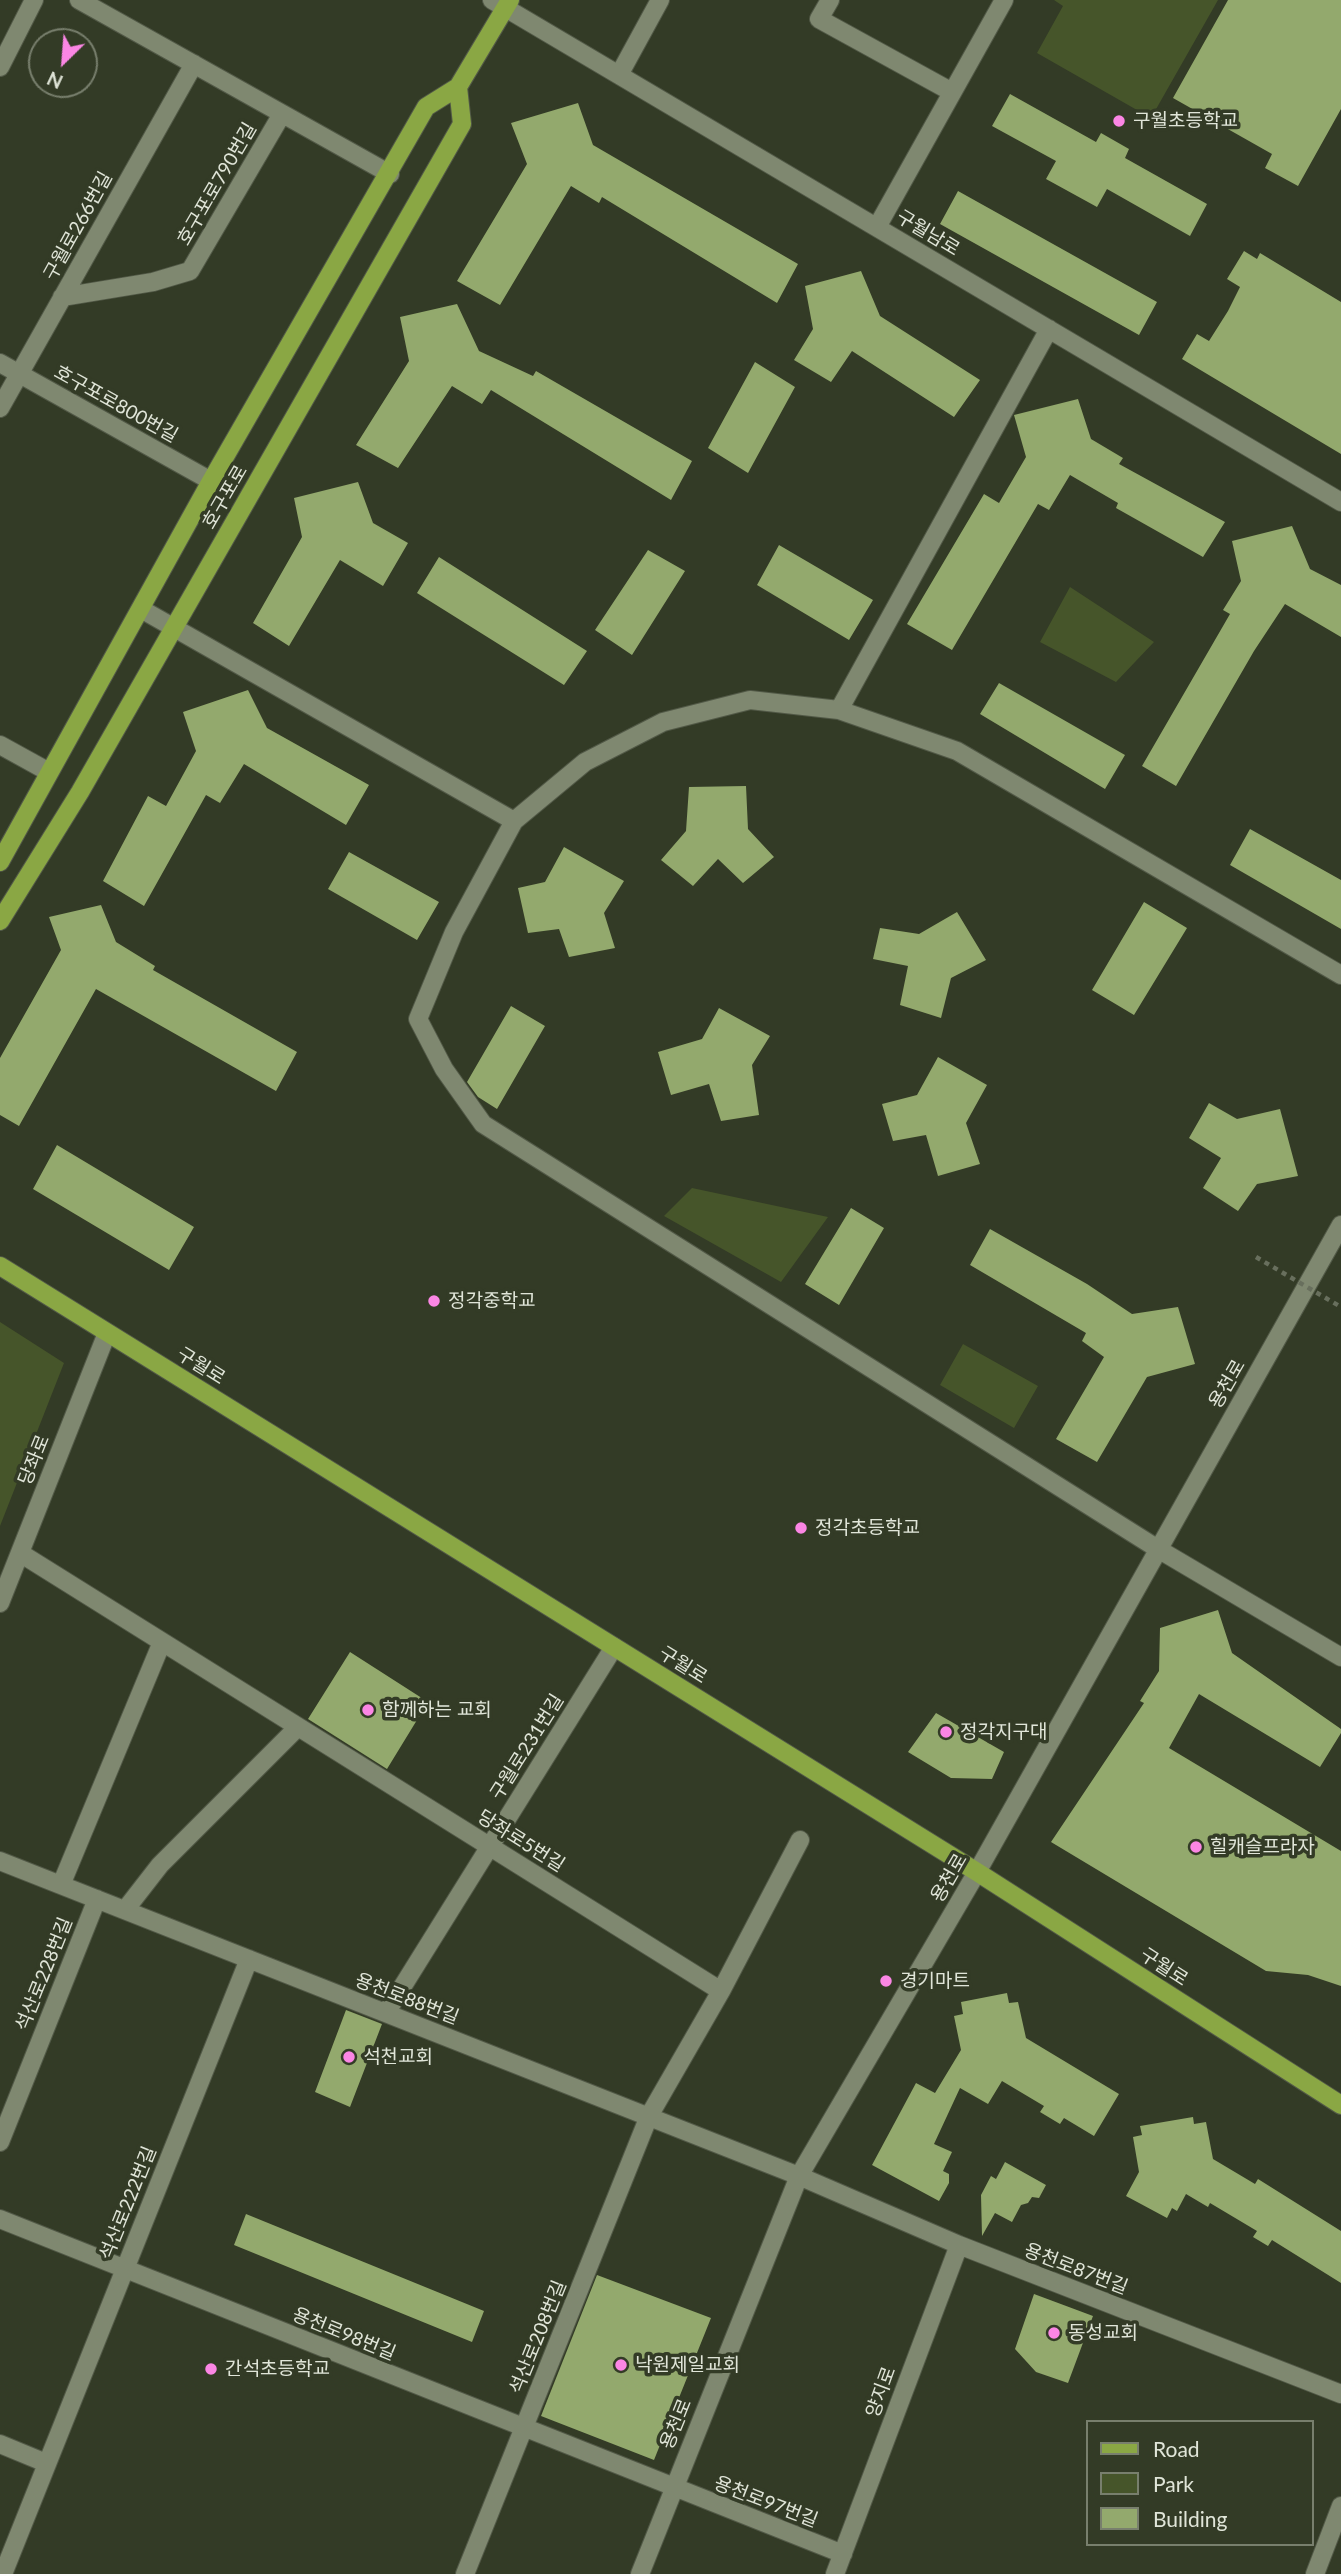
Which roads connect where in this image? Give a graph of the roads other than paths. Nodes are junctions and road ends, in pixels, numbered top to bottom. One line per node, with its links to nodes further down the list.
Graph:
1 (34, 0): 8 (street)
2 (79, 0): 7 (street, 호구포로790번길)
3 (660, 0): 9 (street)
4 (830, 0): 11 (street)
5 (1004, 0): 11 (street)
6 (503, 2): 9 (street, 구월남로); 10 (main road, 호구포로)
7 (194, 64): 12 (street, 호구포로790번길); 15 (street, 구월로266번길)
8 (0, 67)
9 (619, 75): 14 (street, 구월남로)
10 (458, 87): 13 (main road, 호구포로); 23 (main road, 호구포로)
11 (952, 92): 14 (street)
12 (282, 114): 13 (street, 호구포로790번길); 15 (street, 호구포로790번길)
13 (390, 174): 20 (main road, 호구포로)
14 (877, 227): 16 (street, 구월남로)
15 (62, 297): 18 (street, 구월로266번길)
16 (1049, 329): 21 (street, 구월남로); 24 (street)
17 (0, 363): 18 (street, 호구포로800번길)
18 (19, 374): 19 (street, 구월로266번길); 20 (street, 호구포로800번길)
19 (0, 408)
20 (211, 481): 22 (main road, 호구포로)
21 (1341, 502)
22 (141, 609): 23 (street); 26 (main road, 호구포로)
23 (173, 629): 27 (street); 29 (main road, 호구포로)
24 (839, 710): 27 (street); 30 (street)
25 (0, 745): 26 (street)
26 (49, 772): 28 (main road, 호구포로)
27 (514, 821): 34 (street)
28 (0, 862)
29 (0, 921)
30 (1341, 975)
31 (1341, 1225): 34 (street, 용천로)
32 (0, 1266): 33 (main road, 구월로)
33 (107, 1333): 35 (street, 당좌로); 38 (main road, 구월로)
34 (1158, 1549): 39 (street); 44 (street, 용천로)
35 (20, 1553): 36 (street, 당좌로); 37 (street, 당좌로5번길)
36 (0, 1603)
37 (162, 1642): 40 (street, 당좌로5번길); 45 (street)
38 (614, 1647): 42 (street, 구월로231번길); 44 (main road, 구월로)
39 (1341, 1657)
40 (298, 1727): 42 (street, 당좌로5번길); 47 (street)
41 (800, 1840): 49 (street, 석산로208번길)
42 (490, 1846): 49 (street, 당좌로5번길); 50 (street, 구월로231번길)
43 (0, 1861): 45 (street, 용천로88번길)
44 (977, 1872): 51 (main road, 구월로); 54 (street, 용천로)
45 (61, 1885): 46 (street, 용천로88번길)
46 (97, 1899): 47 (street, 용천로88번길); 53 (street, 석산로228번길)
47 (125, 1910): 48 (street, 용천로88번길)
48 (249, 1959): 50 (street, 용천로88번길); 57 (street, 석산로222번길)
49 (722, 1991): 52 (street, 석산로208번길)
50 (386, 2013): 52 (street, 용천로88번길)
51 (1341, 2105)
52 (649, 2116): 54 (street, 용천로88번길); 59 (street, 석산로208번길)
53 (0, 2142)
54 (799, 2176): 56 (street, 용천로87번길); 62 (street, 용천로)
55 (0, 2219): 57 (street, 용천로98번길)
56 (959, 2245): 58 (street, 용천로87번길); 65 (street, 양지로)
57 (124, 2269): 59 (street, 용천로98번길); 61 (street, 석산로222번길)
58 (1341, 2394)
59 (523, 2429): 62 (street, 용천로98번길); 67 (street, 석산로208번길)
60 (0, 2444): 61 (street)
61 (46, 2463): 64 (street, 석산로222번길)
62 (673, 2489): 65 (street, 용천로97번길); 68 (street, 용천로)
63 (1341, 2506): 70 (street)
64 (6, 2549): 66 (street, 석산로222번길)
65 (843, 2554): 69 (street, 양지로)
66 (3, 2574)
67 (465, 2574)
68 (640, 2574)
69 (835, 2574)
70 (1315, 2574)

